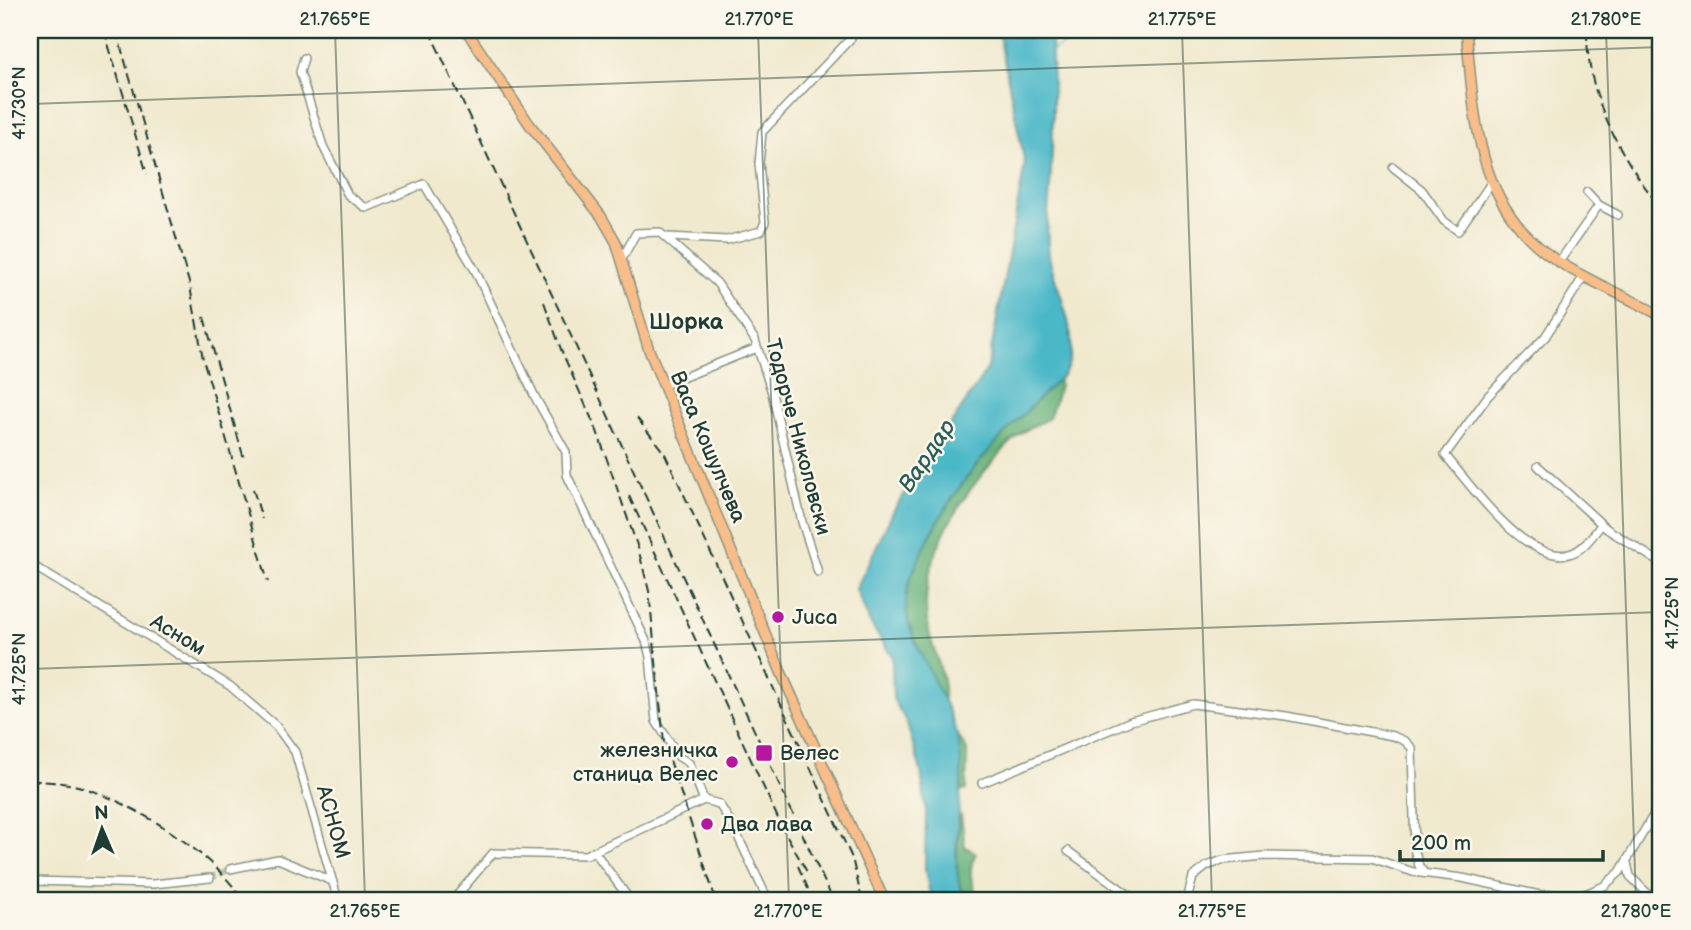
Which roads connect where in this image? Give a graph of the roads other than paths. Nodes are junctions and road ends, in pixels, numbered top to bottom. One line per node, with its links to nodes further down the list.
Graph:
1 (466, 30): 11 (main road, Васа Кошулчева)
2 (1466, 30): 6 (main road)
3 (850, 38): 10 (street)
4 (304, 58): 24 (street)
5 (1393, 167): 6 (street)
6 (1491, 183): 12 (main road)
7 (1587, 192): 8 (street)
8 (1599, 205): 9 (street); 12 (street)
9 (1618, 215)
10 (667, 237): 11 (street); 15 (street, Тодорче Николовски)
11 (622, 259): 16 (main road, Васа Кошулчева)
12 (1559, 262): 13 (main road)
13 (1584, 276): 14 (main road); 18 (street)
14 (1661, 316)
15 (757, 348): 16 (street); 21 (street, Тодорче Николовски)
16 (664, 385): 38 (main road, Васа Кошулчева)
17 (1538, 466): 18 (street)
18 (1601, 525): 20 (street)
19 (30, 564): 22 (street, Асном)
20 (1661, 564)
21 (818, 572)
22 (295, 752): 33 (street, АСНОМ)
23 (982, 783): 30 (street)
24 (704, 800): 26 (street); 37 (street)
25 (1661, 802): 28 (street)
26 (594, 851): 35 (street); 36 (street)
27 (1068, 851): 39 (street)
28 (1627, 862): 30 (street); 41 (street)
29 (230, 869): 33 (street)
30 (1424, 873): 40 (street)
31 (210, 878): 32 (street)
32 (30, 881)
33 (331, 881): 34 (street, АСНОМ)
34 (338, 900)
35 (453, 900)
36 (630, 900)
37 (768, 900)
38 (884, 900)
39 (1136, 900)
40 (1186, 900)
41 (1654, 900)

